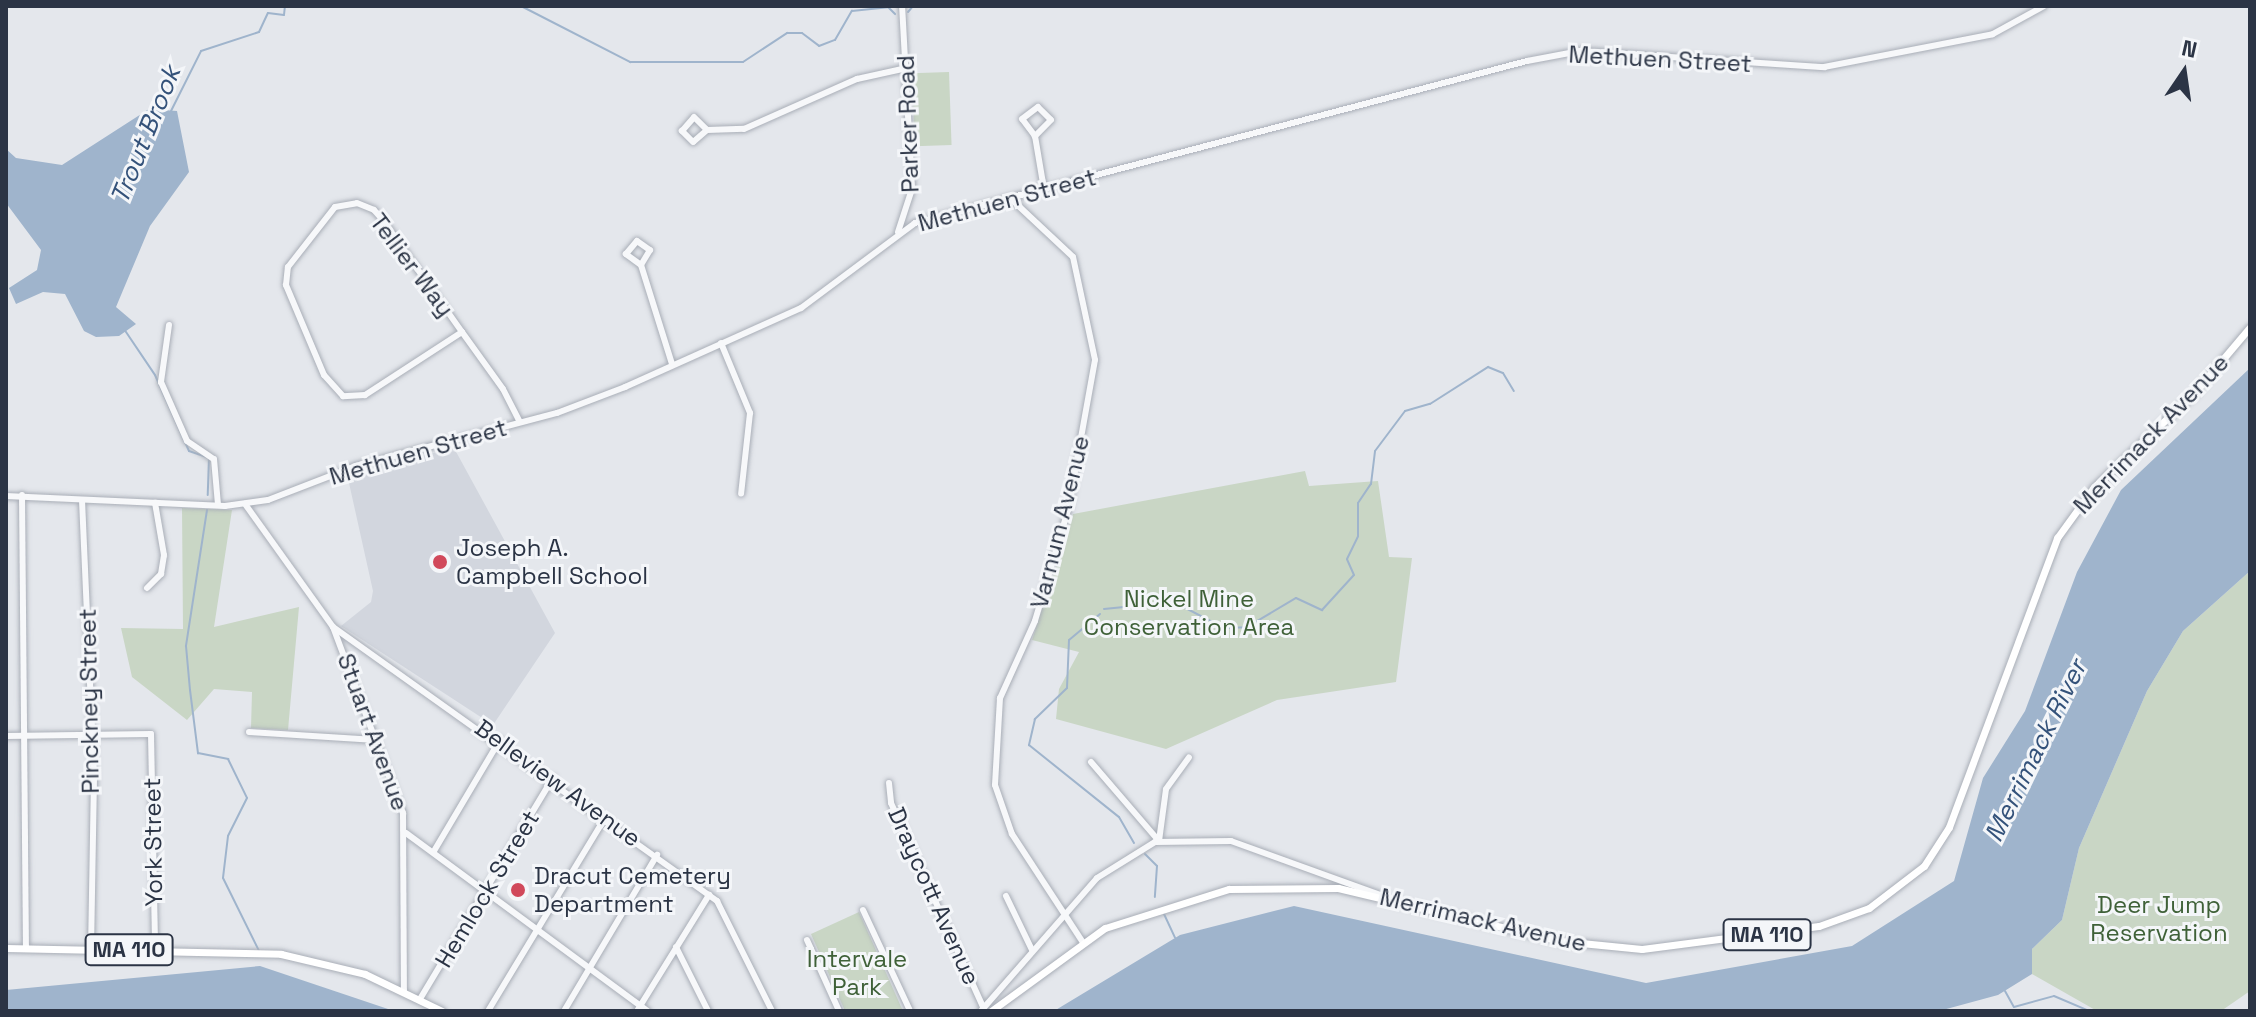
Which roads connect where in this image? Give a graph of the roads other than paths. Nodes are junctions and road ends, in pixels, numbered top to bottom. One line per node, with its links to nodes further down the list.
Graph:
1 (902, 6): 3 (street, Parker Road)
2 (2044, 6): 6 (street, Methuen Street)
3 (907, 68): 4 (street); 8 (street, Parker Road)
4 (707, 130): 4 (street)
5 (1035, 136): 5 (street); 6 (street)
6 (1044, 189): 7 (street, Methuen Street)
7 (1010, 198): 8 (street, Methuen Street); 45 (street, Varnum Avenue)
8 (892, 237): 13 (street, Methuen Street)
9 (641, 265): 9 (street); 14 (street)
10 (169, 325): 22 (street)
11 (2250, 327): 43 (main road, Merrimack Avenue / MA 110)
12 (462, 332): 12 (street, Tellier Way); 15 (street, Tellier Way)
13 (721, 343): 14 (street, Methuen Street); 16 (street)
14 (672, 364): 15 (street, Methuen Street)
15 (520, 422): 21 (street, Methuen Street)
16 (741, 494)
17 (22, 495): 18 (street, Methuen Street); 19 (street, Methuen Street); 28 (street)
18 (6, 496)
19 (82, 500): 20 (street, Methuen Street); 26 (street, Pinckney Street)
20 (155, 503): 22 (street, Methuen Street); 23 (street)
21 (245, 504): 22 (street, Methuen Street); 24 (street, Stuart Avenue)
22 (218, 505)
23 (147, 588)
24 (333, 627): 29 (street, Stuart Avenue); 30 (street, Belleview Avenue)
25 (249, 732): 29 (street)
26 (89, 735): 28 (street); 52 (street, Pinckney Street); 53 (street, York Street)
27 (6, 736): 28 (street)
28 (24, 736): 51 (street)
29 (376, 740): 36 (street, Stuart Avenue)
30 (500, 740): 33 (street, Belleview Avenue); 38 (street)
31 (1189, 757): 37 (street)
32 (1091, 762): 37 (street)
33 (553, 778): 35 (street, Belleview Avenue); 40 (street, Hemlock Street)
34 (889, 783): 59 (street, Draycott Avenue)
35 (605, 818): 39 (street, Belleview Avenue); 46 (street)
36 (406, 833): 38 (street); 56 (street, Stuart Avenue)
37 (1159, 841): 43 (street); 45 (street)
38 (434, 851): 40 (street)
39 (657, 855): 41 (street, Belleview Avenue); 55 (street)
40 (486, 890): 46 (street); 57 (street, Hemlock Street)
41 (709, 895): 49 (street); 65 (street, Belleview Avenue)
42 (1006, 896): 54 (street)
43 (1399, 901): 48 (main road, Merrimack Avenue / MA 110)
44 (863, 910): 67 (street)
45 (1062, 917): 48 (street, Varnum Avenue); 54 (street)
46 (538, 929): 55 (street); 61 (street)
47 (807, 940): 66 (street)
48 (1082, 941): 59 (main road, Merrimack Avenue / MA 110)
49 (676, 947): 58 (street); 64 (street)
50 (6, 948): 51 (main road, MA 110)
51 (26, 948): 52 (main road, MA 110)
52 (91, 949): 53 (main road, MA 110)
53 (155, 950): 56 (main road, MA 110)
54 (1032, 950): 59 (street)
55 (590, 968): 58 (street); 62 (street)
56 (404, 991): 57 (main road, MA 110)
57 (420, 999): 60 (main road, MA 110)
58 (638, 1008): 63 (street)
59 (985, 1010)
60 (442, 1011)
61 (488, 1011)
62 (564, 1011)
63 (647, 1011)
64 (708, 1011)
65 (772, 1011)
66 (839, 1011)
67 (910, 1011)

